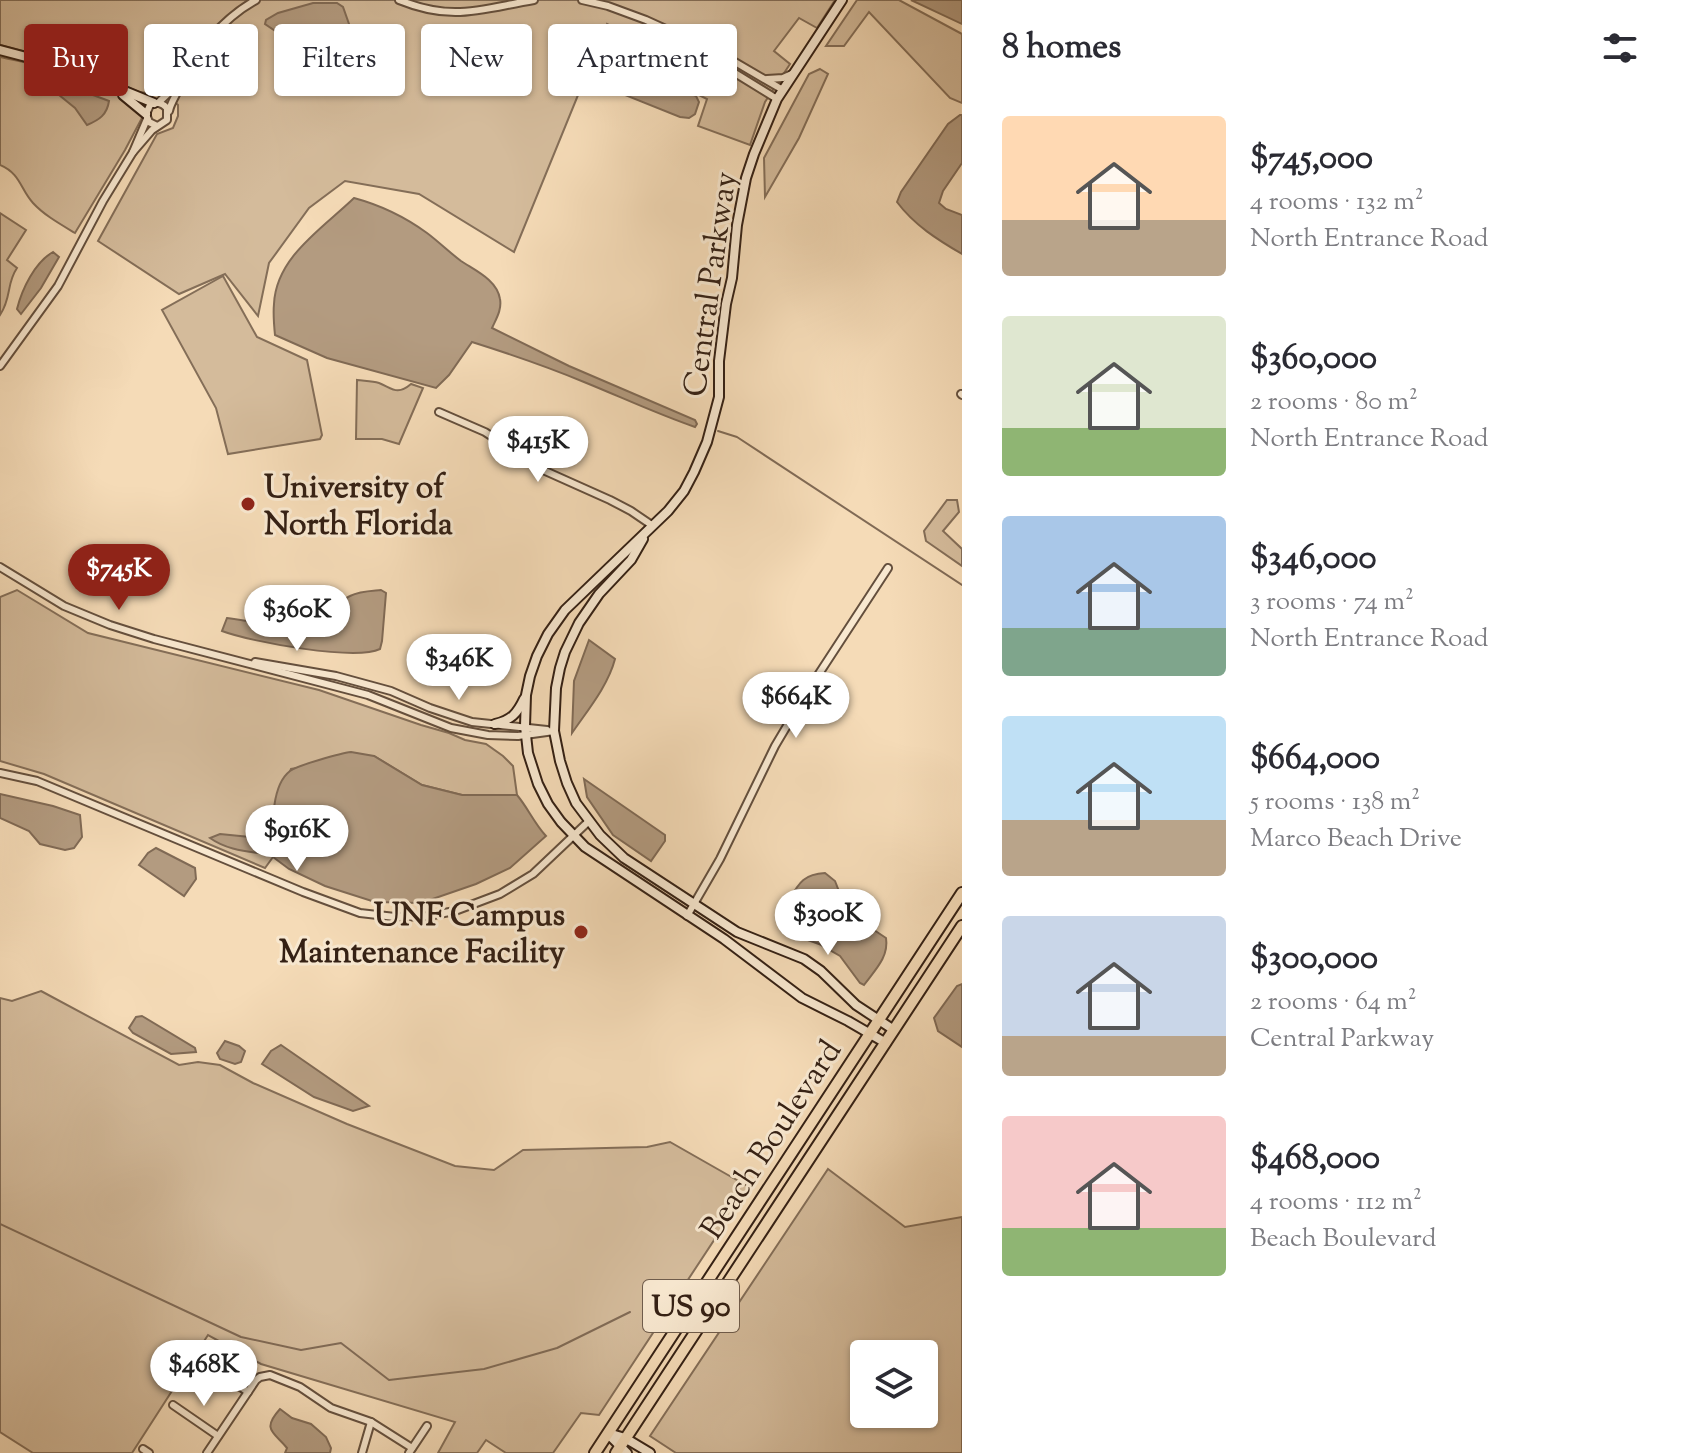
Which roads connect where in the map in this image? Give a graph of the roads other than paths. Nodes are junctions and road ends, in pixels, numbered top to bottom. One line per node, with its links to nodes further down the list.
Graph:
1 (256, 0): 6 (street)
2 (399, 0): 3 (street)
3 (534, 0)
4 (582, 0): 7 (street)
5 (842, 0): 11 (street, Central Parkway)
6 (223, 24)
7 (655, 24)
8 (0, 50): 9 (street)
9 (24, 56)
10 (737, 63): 13 (street)
11 (794, 73): 13 (street); 14 (street, Central Parkway)
12 (737, 74): 19 (street)
13 (763, 79): 14 (street)
14 (783, 90): 19 (street, Central Parkway)
15 (128, 93): 20 (street)
16 (124, 96): 22 (street)
17 (164, 96): 20 (street)
18 (175, 96): 21 (street)
19 (777, 99): 27 (street, Central Parkway)
20 (156, 103): 21 (street); 22 (street)
21 (169, 112): 23 (street)
22 (146, 116): 23 (street); 24 (street)
23 (157, 126): 24 (street)
24 (133, 152): 25 (street)
25 (0, 366)
26 (439, 412): 27 (street)
27 (650, 528): 32 (street, Central Parkway); 36 (street, Central Parkway)
28 (0, 567): 30 (street)
29 (888, 568): 41 (street)
30 (236, 660): 31 (street); 33 (street)
31 (362, 683): 33 (street); 34 (street)
32 (526, 695): 34 (street); 35 (street, Central Parkway)
33 (370, 696): 35 (street)
34 (495, 724): 35 (street)
35 (525, 731): 36 (street); 39 (street, Central Parkway)
36 (554, 731): 38 (street, Central Parkway)
37 (0, 773): 39 (street)
38 (589, 821): 39 (street); 41 (street, Central Parkway)
39 (573, 836): 42 (street, Central Parkway)
40 (962, 893): 44 (highway, Beach Boulevard / US 90)
41 (694, 904): 42 (street); 44 (street, Central Parkway)
42 (687, 916): 46 (street, Central Parkway)
43 (962, 926): 45 (highway, US 90)
44 (879, 1021): 45 (street, Central Parkway); 46 (highway, Beach Boulevard / US 90)
45 (894, 1030): 47 (highway, US 90)
46 (870, 1033): 47 (street, Central Parkway); 48 (highway, Beach Boulevard / US 90)
47 (886, 1043): 49 (highway, US 90)
48 (775, 1179): 49 (highway); 50 (highway); 56 (highway, Beach Boulevard / US 90)
49 (796, 1180): 50 (highway, US 90)
50 (777, 1208): 58 (highway, US 90)
51 (204, 1362): 52 (street)
52 (248, 1392): 54 (street); 57 (street)
53 (173, 1405): 57 (street)
54 (371, 1422): 59 (street); 61 (street)
55 (427, 1426): 59 (street)
56 (608, 1433): 58 (street); 62 (highway, Beach Boulevard / US 90)
57 (218, 1436): 60 (street)
58 (622, 1448): 63 (street)
59 (410, 1450)
60 (207, 1453)
61 (362, 1453)
62 (595, 1453)
63 (650, 1453)

